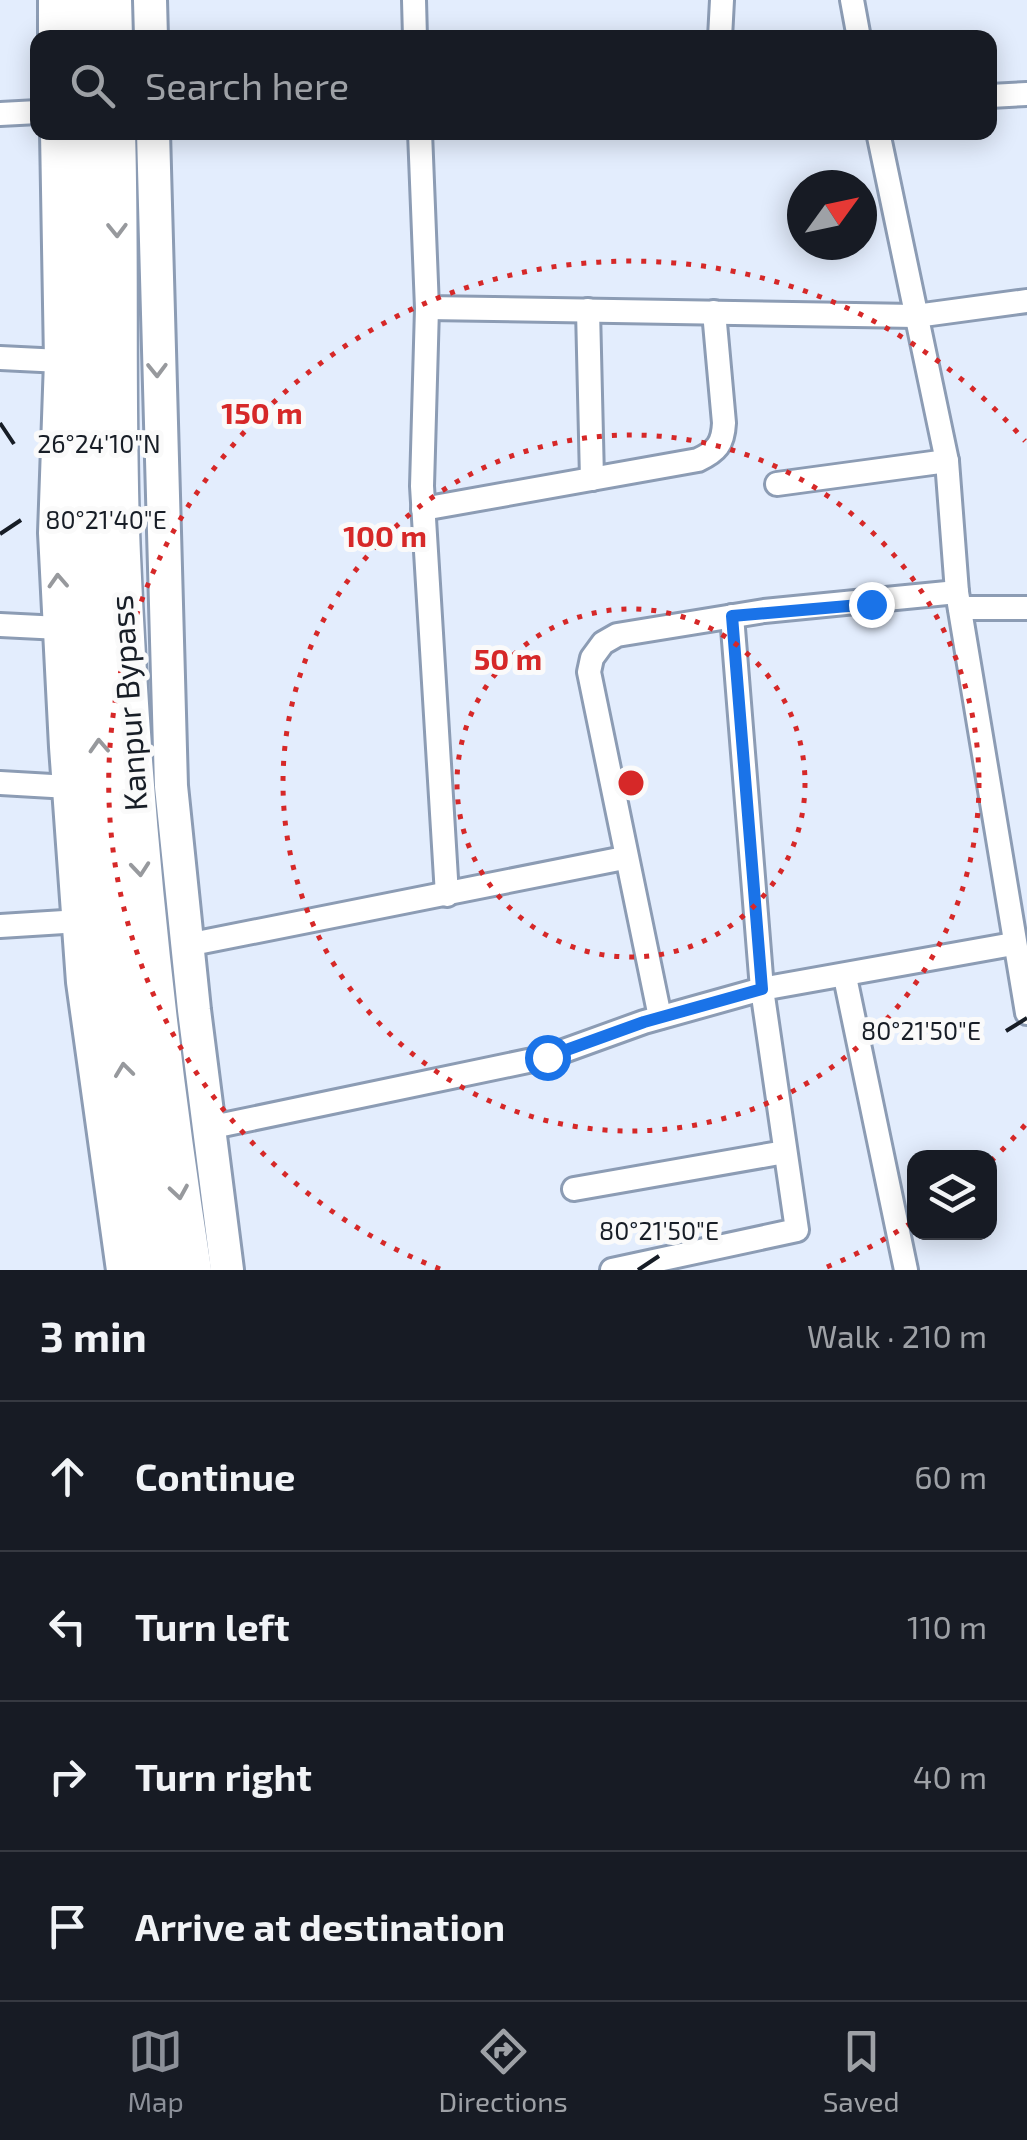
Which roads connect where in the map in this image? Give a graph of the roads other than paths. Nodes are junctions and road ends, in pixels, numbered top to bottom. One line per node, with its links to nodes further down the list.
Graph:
1 (55, 0): 8 (main road)
2 (78, 0): 9 (highway)
3 (111, 0): 10 (highway)
4 (150, 0): 11 (main road)
5 (414, 0): 12 (street)
6 (722, 0): 13 (street)
7 (852, 0): 14 (street)
8 (55, 30)
9 (78, 30)
10 (112, 30)
11 (151, 30)
12 (415, 30)
13 (720, 30)
14 (858, 30)
15 (1027, 94): 16 (street)
16 (997, 96)
17 (30, 112): 18 (street)
18 (0, 114)
19 (57, 140): 31 (main road)
20 (80, 140): 57 (highway, Kanpur Bypass, one-way to 20)
21 (115, 140): 58 (highway, Kanpur Bypass, one-way to 58)
22 (153, 140): 48 (main road, one-way to 48)
23 (420, 140): 26 (street)
24 (880, 140): 29 (street)
25 (1027, 300): 29 (street)
26 (427, 308): 27 (street); 35 (street)
27 (588, 310): 28 (street); 33 (street)
28 (714, 312): 29 (street); 33 (street)
29 (916, 316): 32 (street)
30 (0, 358): 31 (street)
31 (60, 361): 40 (main road, one-way to 31)
32 (947, 461): 34 (street); 36 (street)
33 (592, 479): 35 (street)
34 (777, 484)
35 (423, 508): 44 (street)
36 (959, 600): 37 (street); 38 (street); 47 (street)
37 (1027, 608)
38 (732, 616): 43 (street); 50 (street)
39 (0, 624): 40 (street)
40 (60, 628): 42 (main road)
41 (0, 784): 42 (street)
42 (69, 787): 45 (main road)
43 (624, 858): 44 (street); 52 (street)
44 (448, 895): 48 (street)
45 (80, 921): 46 (street); 56 (main road)
46 (0, 926)
47 (1013, 944): 49 (street); 51 (street)
48 (187, 946): 53 (main road)
49 (844, 978): 50 (street); 61 (street)
50 (762, 989): 52 (street); 54 (street)
51 (1027, 1013)
52 (660, 1017): 53 (street)
53 (208, 1128): 59 (main road)
54 (785, 1152): 55 (street); 60 (street)
55 (574, 1190)
56 (123, 1270)
57 (157, 1270)
58 (191, 1270)
59 (228, 1270)
60 (612, 1270)
61 (906, 1270)

